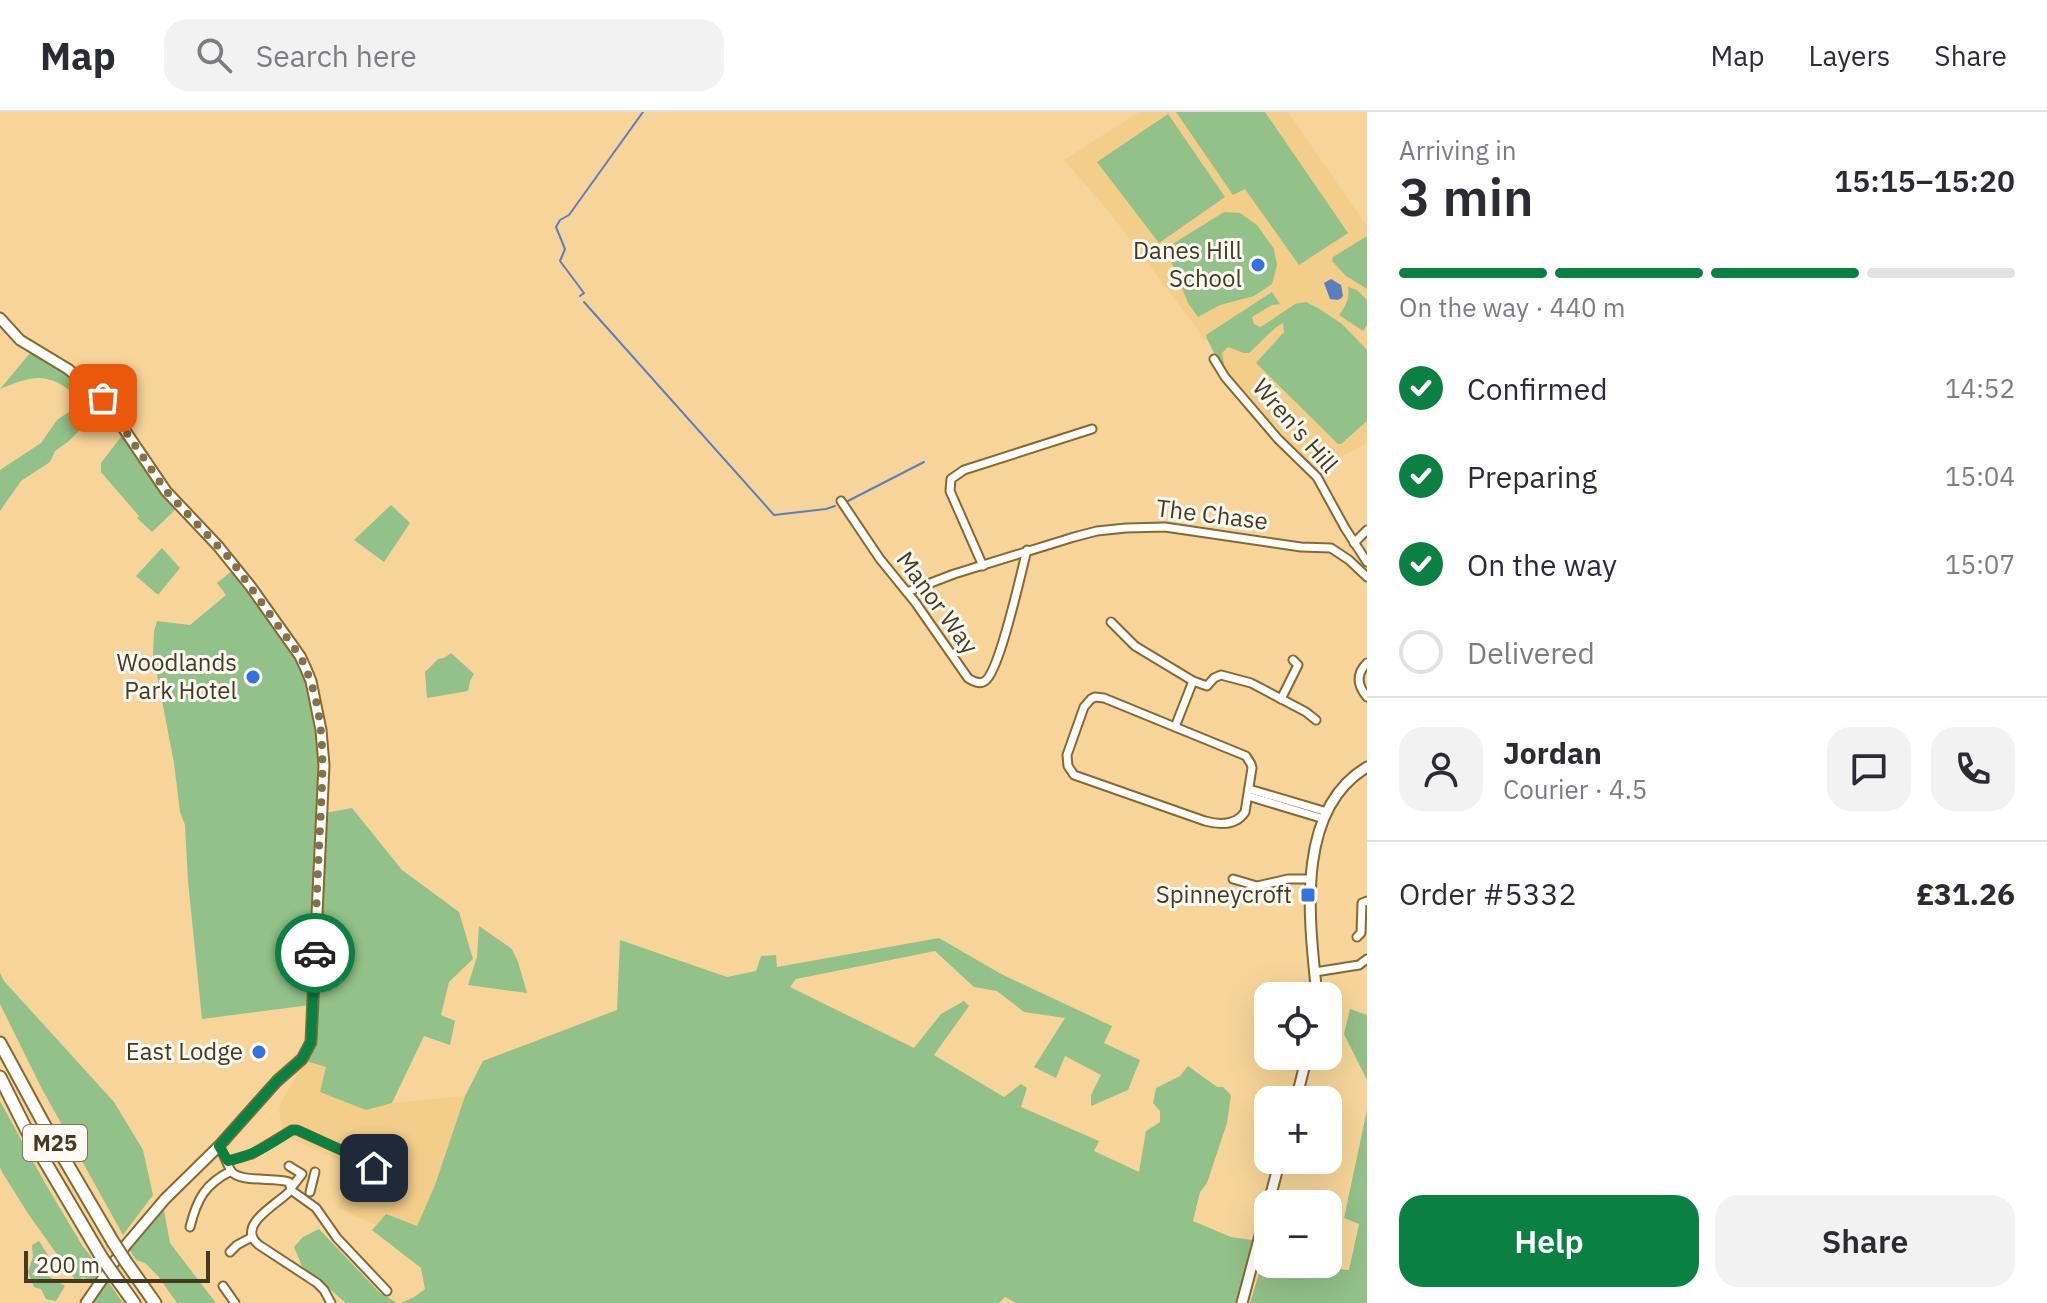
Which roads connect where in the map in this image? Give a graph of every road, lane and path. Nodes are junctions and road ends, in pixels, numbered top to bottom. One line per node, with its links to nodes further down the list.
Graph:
1 (0, 318): 32 (main road)
2 (1214, 359): 6 (street, Wren's Hill)
3 (1092, 429): 9 (street)
4 (841, 501): 11 (street, Manor Way)
5 (1367, 530): 6 (street)
6 (1354, 543): 8 (street, Wren's Hill)
7 (1027, 550): 9 (street, The Chase); 10 (street, The Chase); 11 (street, Manor Way)
8 (1367, 562)
9 (983, 566): 11 (street, The Chase)
10 (1367, 577)
11 (907, 592)
12 (1111, 622): 15 (street)
13 (1293, 660): 17 (street)
14 (1367, 663): 16 (street)
15 (1193, 681): 17 (street); 19 (street)
16 (1367, 697)
17 (1281, 699): 18 (street)
18 (1316, 720)
19 (1175, 727): 21 (street); 21 (street)
20 (1367, 767): 22 (main road)
21 (1248, 792): 22 (street)
22 (1325, 815): 24 (main road)
23 (1233, 879): 24 (street)
24 (1311, 879): 28 (main road)
25 (1367, 901): 26 (street)
26 (1357, 937)
27 (1367, 959): 28 (street)
28 (1315, 972): 29 (main road)
29 (1316, 982)
30 (0, 1043): 43 (highway, M25)
31 (0, 1077): 48 (highway, M25, bridge)
32 (219, 1146): 33 (street); 43 (main road)
33 (228, 1161): 35 (street); 36 (street)
34 (289, 1166): 37 (street)
35 (374, 1168)
36 (231, 1171): 39 (street); 41 (street)
37 (302, 1174): 39 (street); 40 (street)
38 (1276, 1174): 52 (main road)
39 (291, 1189): 42 (street); 46 (street)
40 (310, 1192)
41 (190, 1227)
42 (252, 1237): 44 (street); 51 (street)
43 (119, 1244): 47 (main road); 49 (highway, M25, bridge)
44 (230, 1252)
45 (223, 1286): 50 (street)
46 (387, 1291)
47 (86, 1303)
48 (134, 1303)
49 (155, 1303)
50 (235, 1303)
51 (331, 1303)
52 (1242, 1303)

